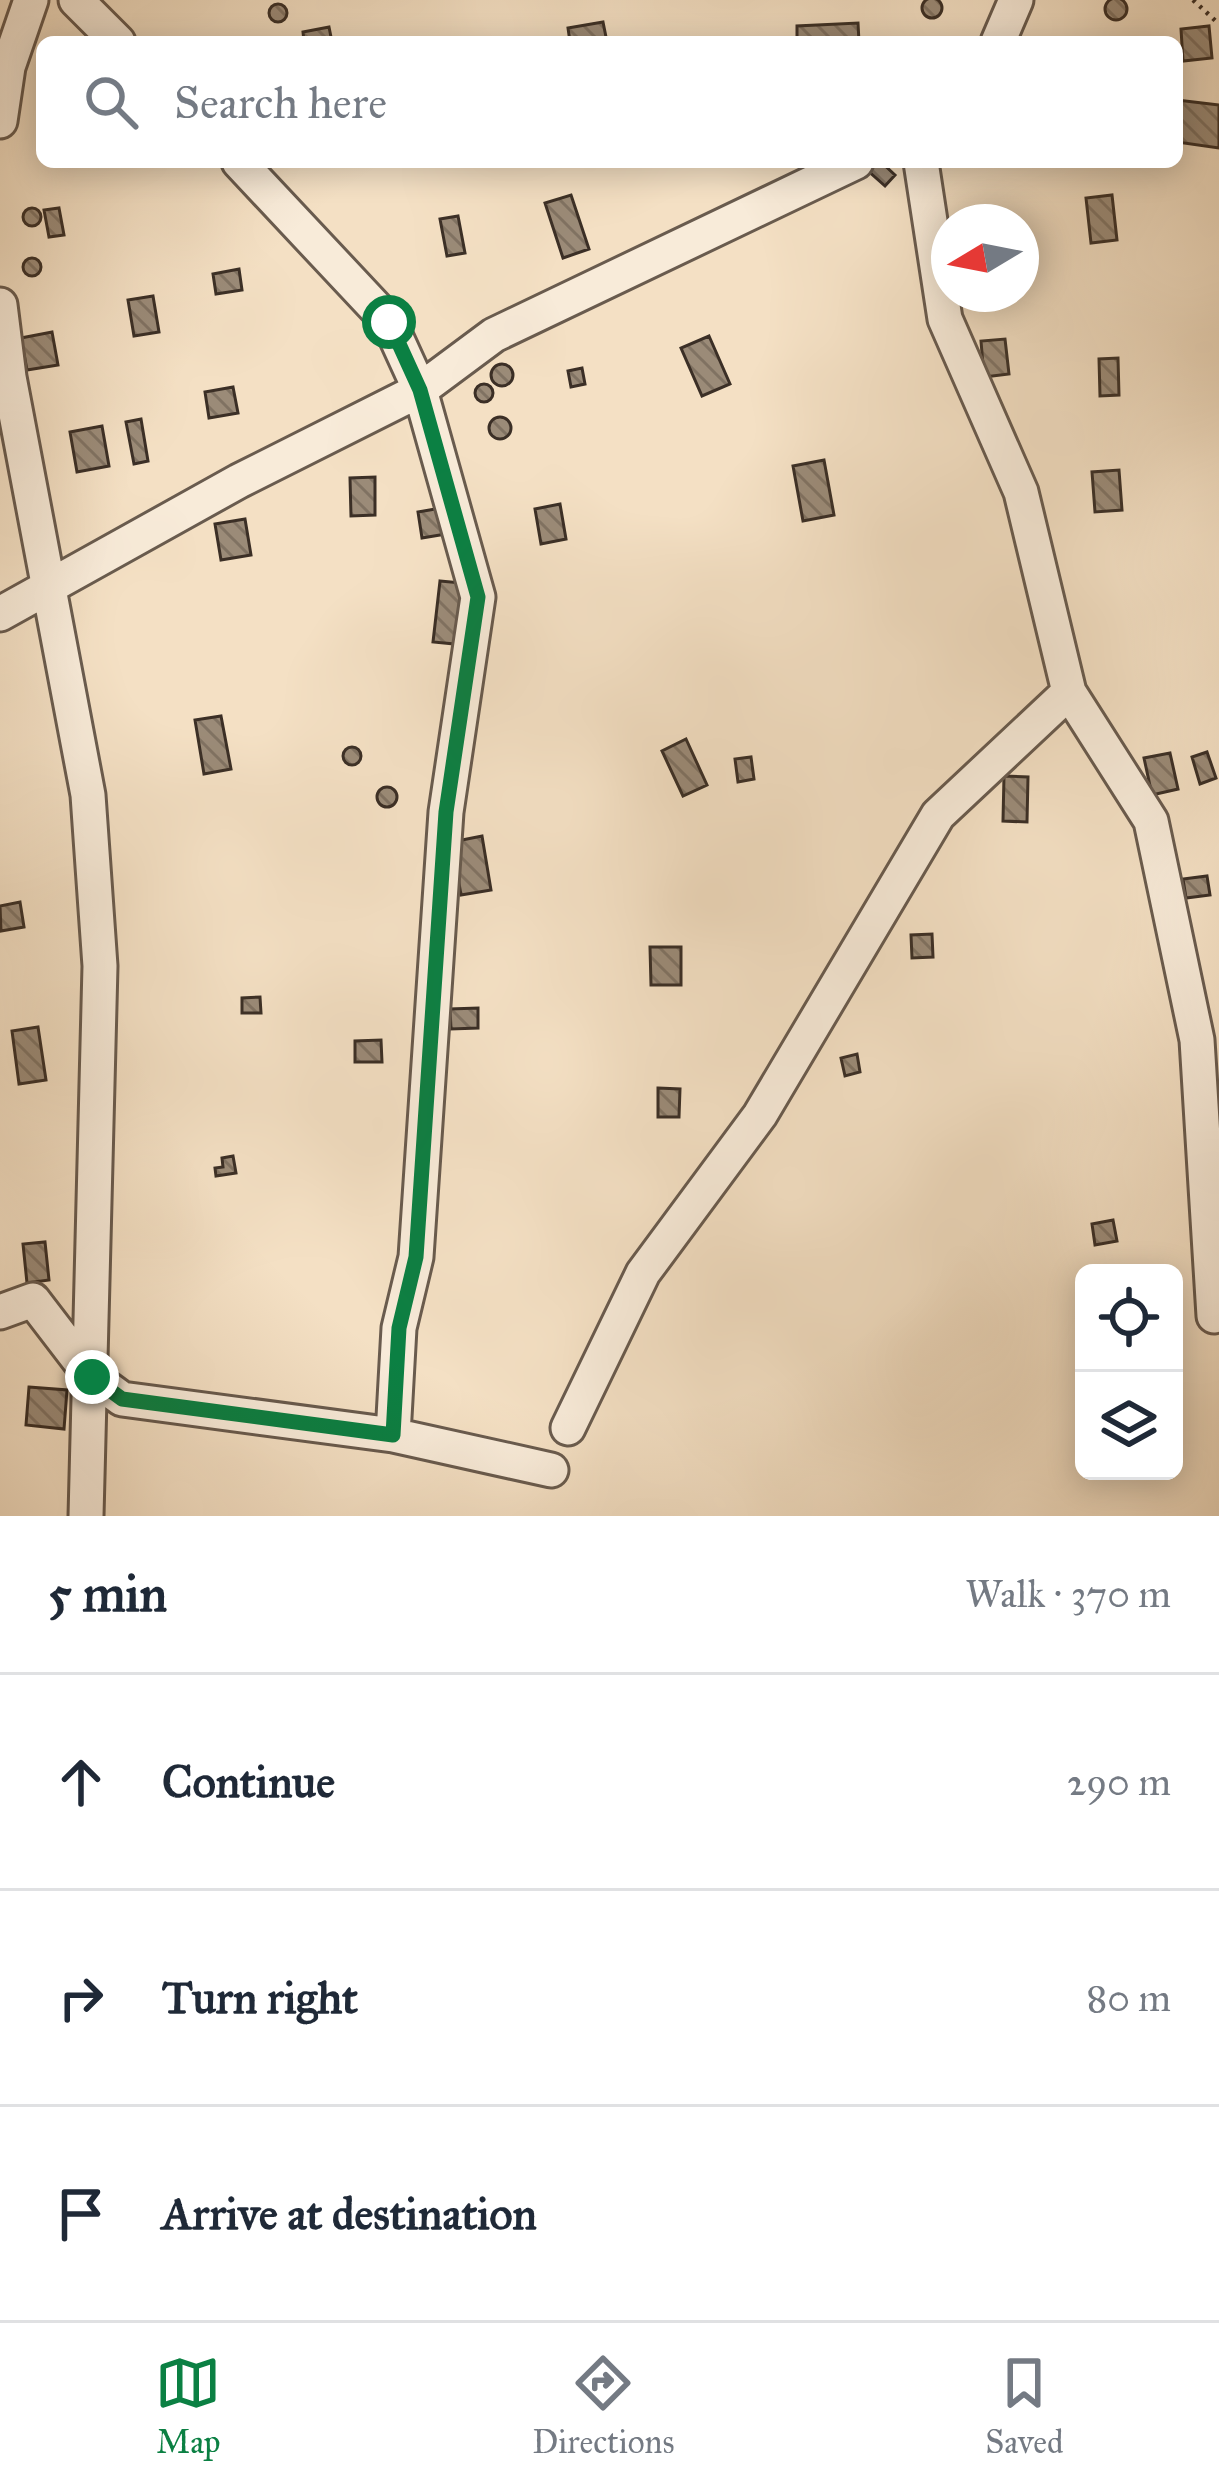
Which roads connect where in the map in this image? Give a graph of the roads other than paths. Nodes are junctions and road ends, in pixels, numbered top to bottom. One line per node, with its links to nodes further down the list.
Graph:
1 (31, 0): 6 (street)
2 (76, 0): 4 (street)
3 (1016, 0): 5 (street)
4 (112, 36)
5 (1001, 36)
6 (0, 121)
7 (245, 168): 11 (street)
8 (843, 168): 11 (street)
9 (922, 168): 14 (street)
10 (0, 305): 12 (street)
11 (420, 390): 12 (street); 19 (street)
12 (51, 586): 13 (street); 17 (street)
13 (0, 614)
14 (1069, 692): 16 (street); 18 (street)
15 (0, 1312): 17 (street)
16 (1214, 1316)
17 (92, 1377): 19 (street); 21 (street)
18 (568, 1428)
19 (393, 1435): 20 (street)
20 (551, 1470)
21 (86, 1516)

